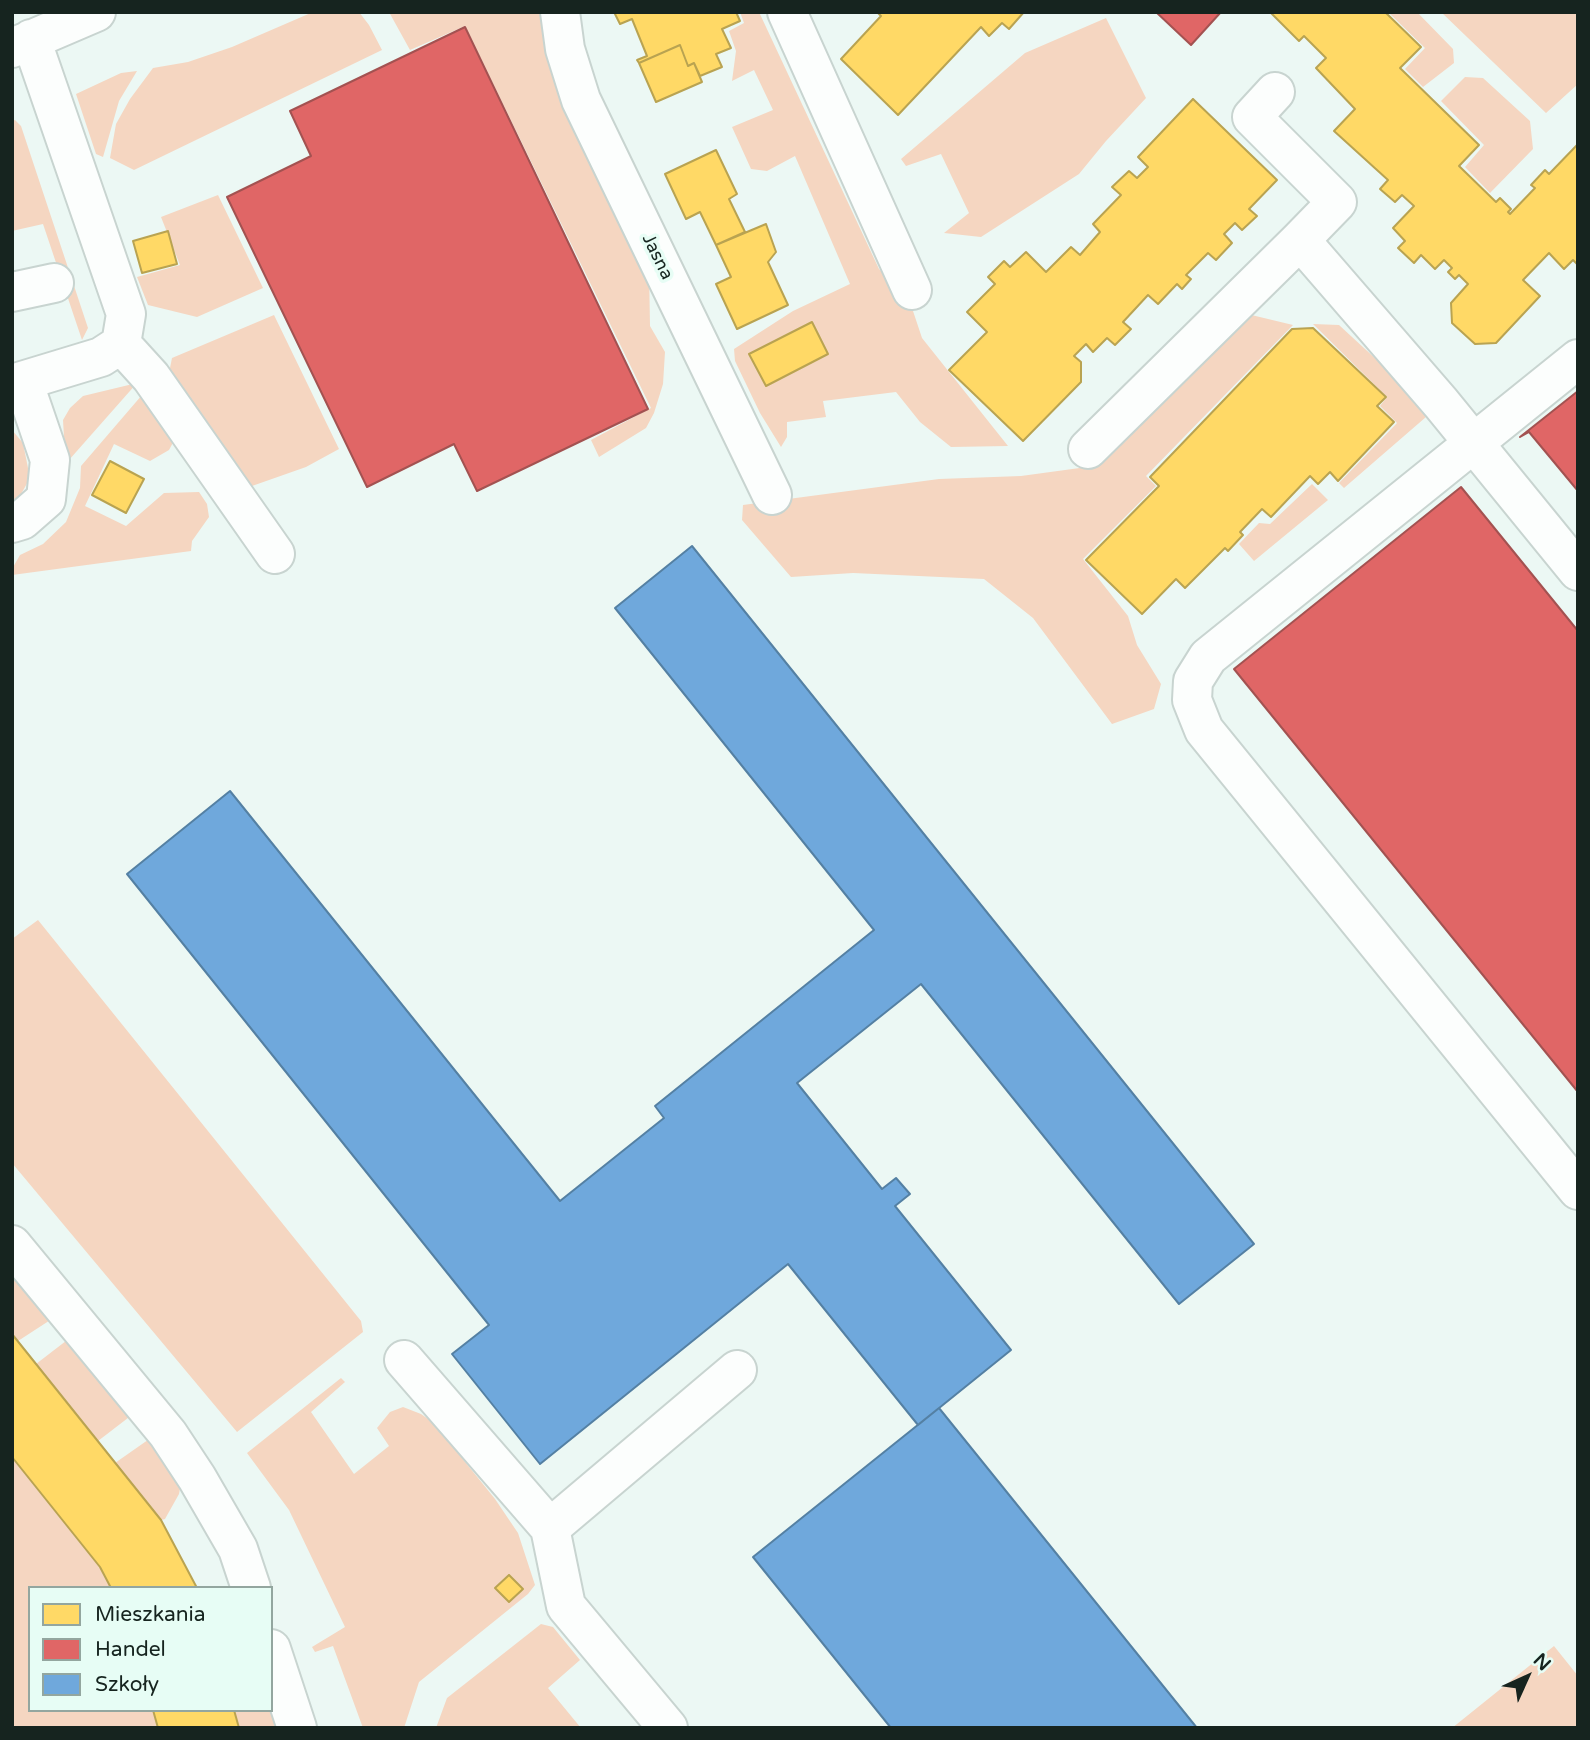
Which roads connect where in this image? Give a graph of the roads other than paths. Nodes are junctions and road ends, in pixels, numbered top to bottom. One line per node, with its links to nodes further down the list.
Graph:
1 (96, 12): 4 (street)
2 (560, 12): 15 (street, Jasna)
3 (787, 12): 8 (street)
4 (22, 43): 10 (street)
5 (1275, 92): 6 (street)
6 (1300, 240): 13 (street); 14 (street)
7 (54, 283): 9 (street)
8 (912, 290)
9 (12, 292)
10 (121, 344): 12 (street); 17 (street)
11 (1578, 359): 13 (street)
12 (18, 383): 16 (street)
13 (1475, 444): 18 (street); 19 (street)
14 (1088, 449)
15 (772, 495)
16 (12, 523)
17 (275, 554)
18 (1578, 571)
19 (1578, 1191)
20 (12, 1245): 24 (street)
21 (404, 1360): 23 (street)
22 (737, 1370): 23 (street)
23 (550, 1528): 27 (street)
24 (250, 1586)
25 (273, 1655): 26 (street)
26 (297, 1728)
27 (668, 1728)

